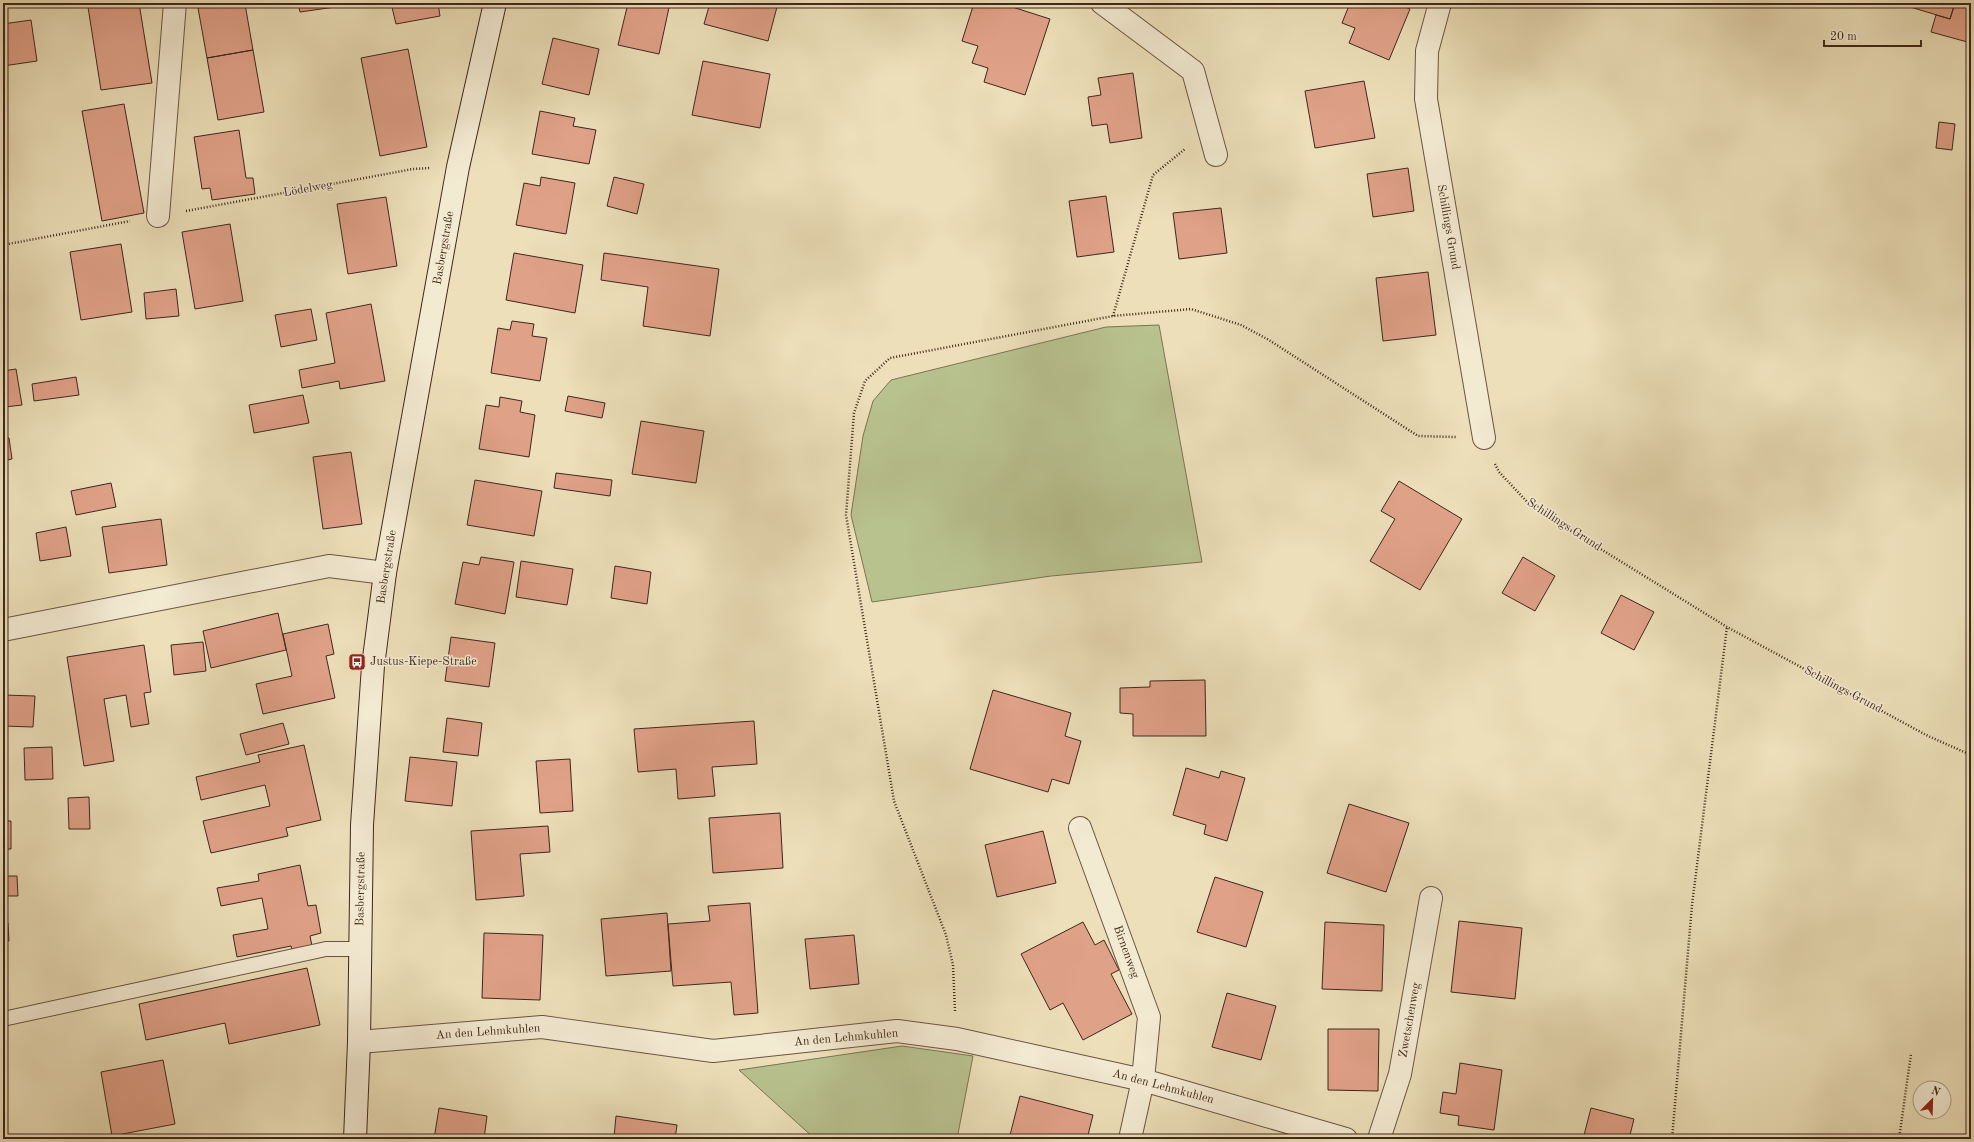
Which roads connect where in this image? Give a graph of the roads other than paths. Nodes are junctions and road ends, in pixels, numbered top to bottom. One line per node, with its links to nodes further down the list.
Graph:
1 (175, 3): 6 (street)
2 (495, 3): 8 (street, Basbergstraße)
3 (1102, 3): 5 (street)
4 (1440, 3): 7 (street, Schillings Grund)
5 (1216, 155)
6 (158, 216)
7 (1484, 438)
8 (385, 573): 9 (street); 12 (street, Basbergstraße)
9 (3, 630)
10 (1080, 828): 15 (street, Birnenweg)
11 (1431, 898): 19 (street, Zwetschenweg)
12 (361, 949): 13 (lane); 14 (street, Basbergstraße)
13 (3, 1019)
14 (359, 1042): 15 (street, An den Lehmkuhlen); 16 (street, Basbergstraße)
15 (1143, 1080): 17 (street, Birnenweg); 18 (street, An den Lehmkuhlen)
16 (356, 1139)
17 (1130, 1139)
18 (1346, 1139)
19 (1379, 1139)

